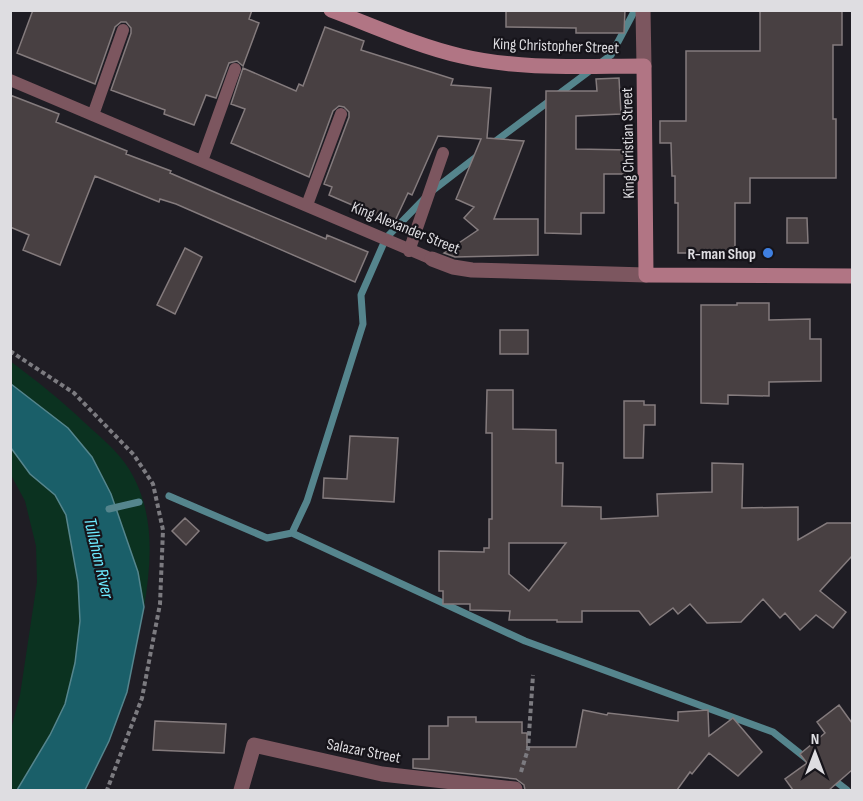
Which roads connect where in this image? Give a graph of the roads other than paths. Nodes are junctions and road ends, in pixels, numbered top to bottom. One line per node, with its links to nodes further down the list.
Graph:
1 (331, 10): 4 (main road, King Christopher Street)
2 (644, 10): 4 (street, King Christian Street)
3 (123, 30): 8 (lane)
4 (644, 66): 14 (main road, King Christian Street)
5 (235, 69): 10 (lane)
6 (10, 80): 8 (lane, King Alexander Street)
7 (341, 114): 11 (lane)
8 (93, 115): 10 (lane, King Alexander Street)
9 (443, 153): 12 (lane)
10 (202, 161): 11 (lane, King Alexander Street)
11 (307, 205): 12 (lane, King Alexander Street)
12 (409, 251): 13 (lane, King Alexander Street)
13 (432, 259): 14 (street, King Alexander Street)
14 (646, 275): 15 (main road, King Alexander Street)
15 (852, 276)
16 (515, 789): 17 (street, Salazar Street)
17 (241, 790)

